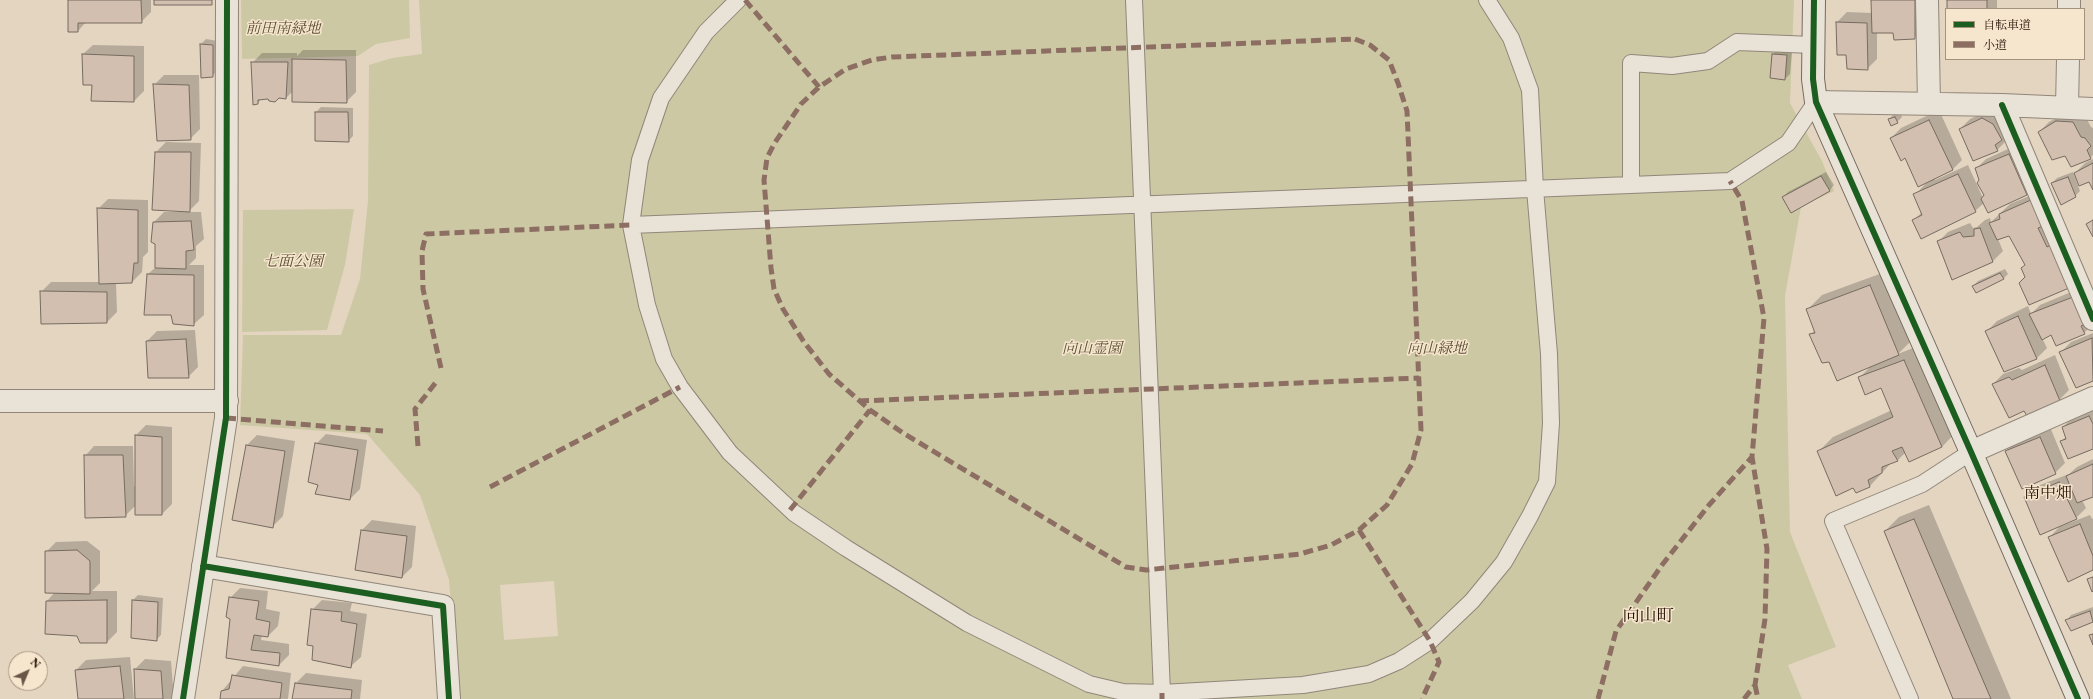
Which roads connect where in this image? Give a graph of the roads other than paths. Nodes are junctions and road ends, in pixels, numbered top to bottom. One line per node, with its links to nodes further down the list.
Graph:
1 (227, 0): 21 (street)
2 (738, 0): 17 (lane)
3 (1134, 0): 16 (lane)
4 (1487, 0): 15 (lane)
5 (1814, 0): 7 (street)
6 (1927, 0): 10 (street)
7 (1813, 45): 9 (street); 14 (lane)
8 (2068, 60): 12 (street)
9 (1816, 102): 10 (street); 14 (lane); 22 (street)
10 (1929, 103): 11 (street)
11 (2002, 105): 12 (street); 18 (street)
12 (2067, 107): 13 (street)
13 (2093, 109)
14 (1631, 184): 15 (lane)
15 (1535, 189): 16 (lane); 24 (lane)
16 (1142, 204): 17 (lane); 24 (lane)
17 (631, 225): 24 (lane)
18 (2093, 319)
19 (2093, 398): 22 (street)
20 (0, 401): 21 (street)
21 (227, 401): 23 (street)
22 (1971, 452): 27 (lane); 28 (street)
23 (203, 566): 25 (street); 26 (street)
24 (1162, 693)
25 (183, 699)
26 (449, 699)
27 (1910, 699)
28 (2078, 699)

